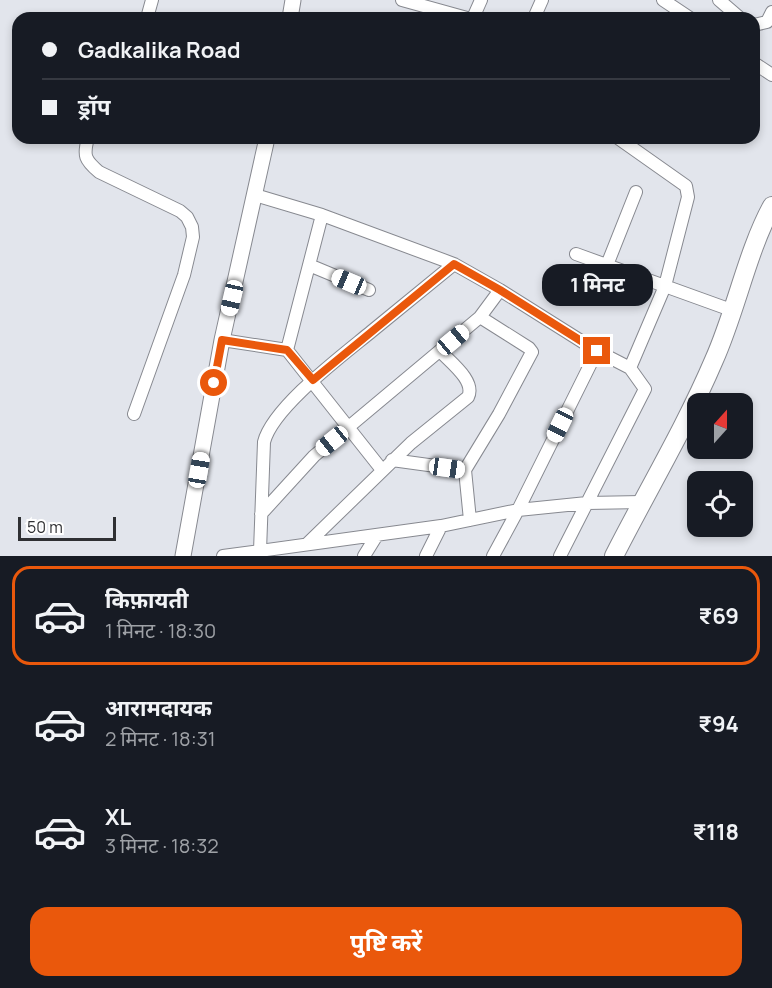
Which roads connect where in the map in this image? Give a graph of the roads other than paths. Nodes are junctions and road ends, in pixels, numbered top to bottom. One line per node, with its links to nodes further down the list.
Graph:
1 (402, 0): 4 (street)
2 (663, 0): 6 (street)
3 (719, 0): 7 (street)
4 (417, 2): 5 (street)
5 (448, 12)
6 (681, 12)
7 (733, 12)
8 (772, 12): 9 (street)
9 (760, 24)
10 (86, 144): 33 (street)
11 (266, 144): 14 (street)
12 (627, 144): 22 (street)
13 (636, 192): 21 (street)
14 (255, 195): 16 (street); 27 (street)
15 (772, 206): 17 (main road)
16 (322, 216): 19 (street); 20 (street)
17 (766, 233): 25 (main road)
18 (576, 254): 21 (street)
19 (454, 264): 24 (street); 32 (street)
20 (309, 265): 23 (street); 28 (street)
21 (607, 265): 22 (street)
22 (665, 286): 25 (street); 31 (street)
23 (369, 290)
24 (500, 290): 26 (street); 30 (street)
25 (734, 311): 38 (main road)
26 (480, 318): 29 (street); 37 (street)
27 (222, 340): 28 (street); 47 (street)
28 (287, 350): 32 (street)
29 (440, 351): 34 (street); 35 (street)
30 (597, 351): 31 (street); 40 (street)
31 (630, 368): 39 (street)
32 (313, 380): 34 (street); 41 (street)
33 (134, 414)
34 (350, 427): 36 (street); 41 (street)
35 (392, 460): 36 (street); 37 (street)
36 (382, 470): 45 (street)
37 (465, 470): 42 (street)
38 (642, 502): 39 (street); 54 (main road)
39 (586, 503): 40 (street); 53 (street)
40 (518, 510): 42 (street); 52 (street)
41 (261, 514): 46 (street)
42 (470, 520): 43 (street)
43 (441, 526): 44 (street); 51 (street)
44 (377, 535): 45 (street); 50 (street)
45 (308, 543): 46 (street)
46 (260, 551): 49 (street)
47 (183, 556)
48 (223, 556): 49 (street)
49 (228, 556)
50 (364, 556)
51 (426, 556)
52 (493, 556)
53 (560, 556)
54 (614, 556)

